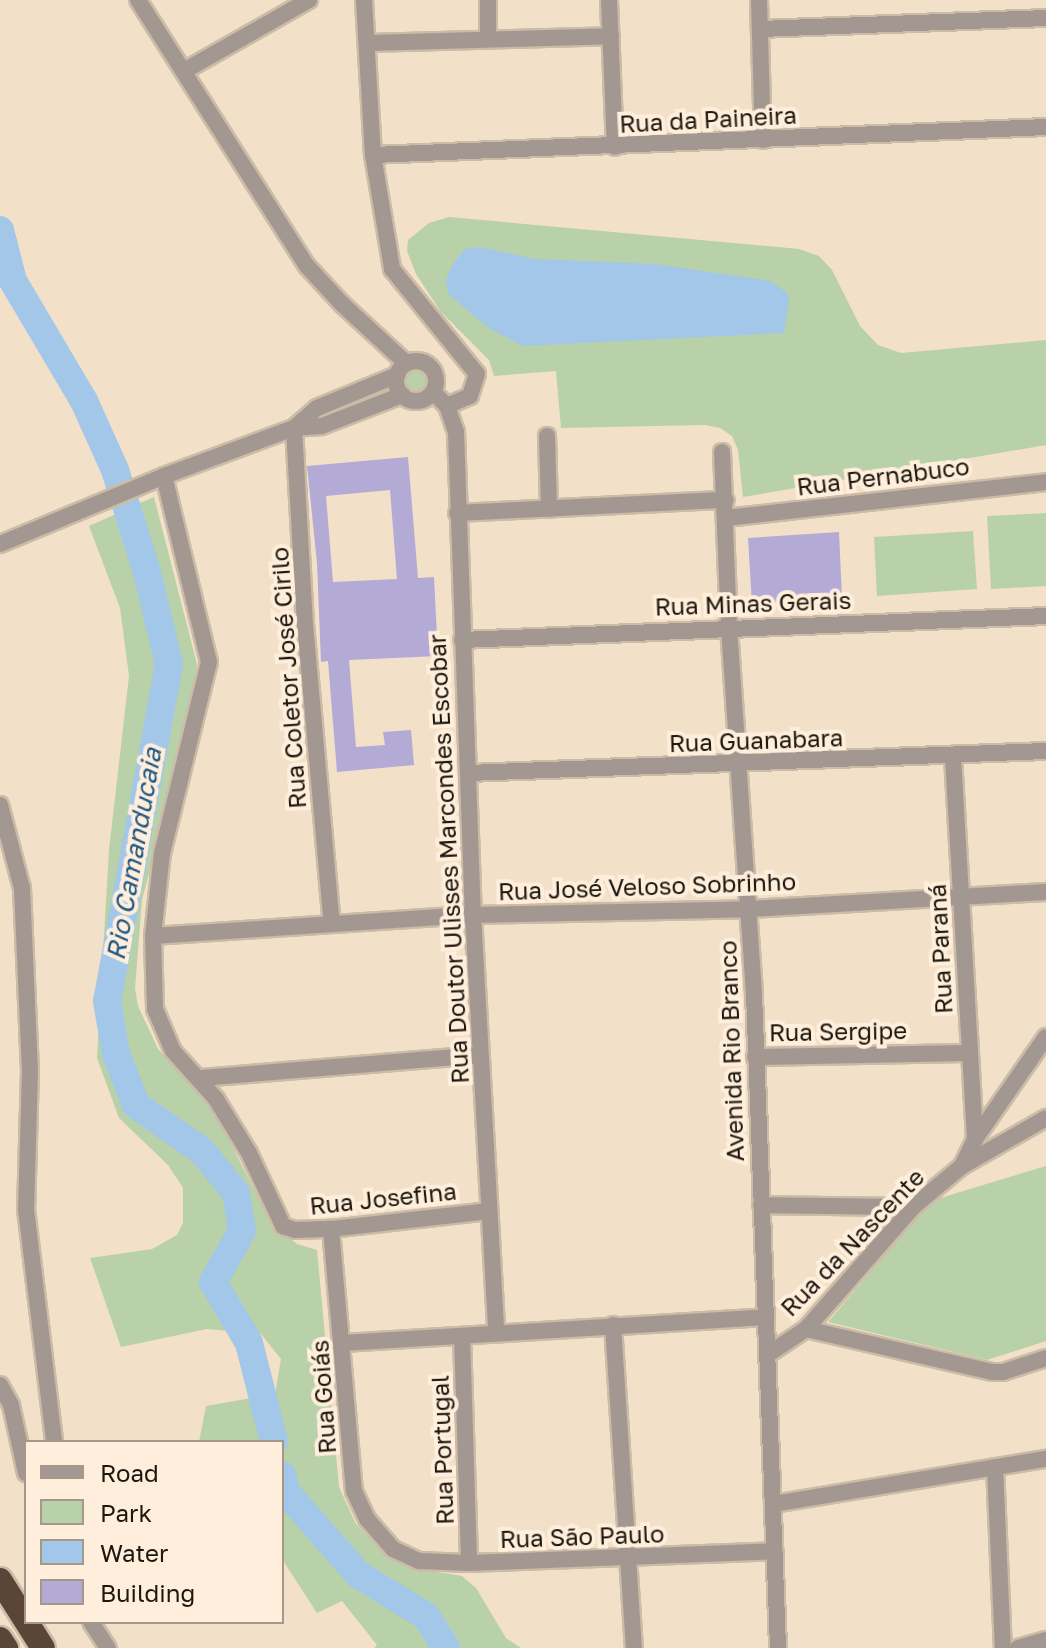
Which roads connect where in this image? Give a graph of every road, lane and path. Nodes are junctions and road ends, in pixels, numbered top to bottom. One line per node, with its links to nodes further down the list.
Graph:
1 (138, 0): 12 (street)
2 (309, 0): 12 (street)
3 (364, 0): 11 (street)
4 (488, 0): 10 (street)
5 (609, 0): 9 (street)
6 (759, 0): 8 (street)
7 (1046, 18): 8 (street)
8 (760, 29): 14 (street)
9 (611, 36): 10 (street); 15 (street)
10 (488, 39): 11 (street)
11 (367, 43): 16 (street)
12 (184, 71): 17 (street)
13 (1046, 127): 14 (street, Rua da Paineira)
14 (763, 140): 15 (street, Rua da Paineira)
15 (615, 147): 16 (street, Rua da Paineira)
16 (373, 155): 20 (street)
17 (401, 369): 18 (street); 19 (street); 21 (street)
18 (433, 392): 19 (street); 20 (street)
19 (402, 395): 21 (street)
20 (447, 406): 28 (street, Rua Doutor Ulisses Marcondes Escobar)
21 (294, 428): 24 (street); 43 (street, Rua Coletor José Cirilo)
22 (547, 436): 27 (street)
23 (722, 452): 26 (street, Avenida Rio Branco)
24 (164, 476): 30 (street); 44 (street)
25 (1046, 482): 29 (street, Rua Pernabuco)
26 (726, 500): 27 (street); 29 (street, Avenida Rio Branco)
27 (549, 509): 28 (street)
28 (457, 513): 33 (street, Rua Doutor Ulisses Marcondes Escobar)
29 (726, 518): 32 (street, Avenida Rio Branco)
30 (0, 544)
31 (1046, 616): 32 (street, Rua Minas Gerais)
32 (729, 627): 33 (street, Rua Minas Gerais); 36 (street, Avenida Rio Branco)
33 (462, 640): 37 (street, Rua Doutor Ulisses Marcondes Escobar)
34 (1046, 751): 35 (street, Rua Guanabara)
35 (953, 757): 36 (street, Rua Guanabara); 40 (street, Rua Paraná)
36 (737, 765): 37 (street, Rua Guanabara); 41 (street, Avenida Rio Branco)
37 (468, 773): 42 (street, Rua Doutor Ulisses Marcondes Escobar)
38 (0, 805): 66 (street)
39 (1046, 892): 40 (street, Rua José Veloso Sobrinho)
40 (961, 896): 41 (street, Rua José Veloso Sobrinho); 46 (street, Rua Paraná)
41 (749, 909): 42 (street, Rua José Veloso Sobrinho); 48 (street, Avenida Rio Branco)
42 (473, 915): 43 (street, Rua José Veloso Sobrinho); 47 (street, Rua Doutor Ulisses Marcondes Escobar)
43 (332, 924): 44 (street, Rua José Veloso Sobrinho)
44 (153, 936): 49 (street)
45 (1046, 1037): 51 (street, Rua da Nascente)
46 (970, 1053): 48 (street, Rua Sergipe); 51 (street, Rua Paraná)
47 (480, 1055): 49 (street); 55 (street, Rua Doutor Ulisses Marcondes Escobar)
48 (755, 1057): 53 (street, Avenida Rio Branco)
49 (200, 1078): 56 (street, Rua Josefina)
50 (1046, 1118): 52 (street)
51 (975, 1139): 52 (street, Rua da Nascente)
52 (962, 1166): 54 (street, Rua da Nascente)
53 (761, 1205): 54 (street); 57 (street, Avenida Rio Branco)
54 (913, 1207): 59 (street, Rua da Nascente)
55 (488, 1211): 56 (street, Rua Josefina); 60 (street, Rua Doutor Ulisses Marcondes Escobar)
56 (331, 1229): 62 (street, Rua Goiás)
57 (766, 1317): 58 (street); 63 (street, Avenida Rio Branco)
58 (613, 1325): 60 (street); 73 (street)
59 (806, 1329): 63 (street, Rua da Nascente); 64 (street)
60 (496, 1331): 61 (street)
61 (462, 1336): 62 (street); 74 (street, Rua Portugal)
62 (343, 1343): 71 (street, Rua Goiás)
63 (767, 1355): 70 (street, Avenida Rio Branco)
64 (1046, 1358)
65 (0, 1385): 68 (street)
66 (54, 1440)
67 (1046, 1459): 69 (street)
68 (24, 1464)
69 (995, 1467): 70 (street); 86 (street)
70 (773, 1504): 72 (street, Avenida Rio Branco)
71 (393, 1549): 74 (street, Rua São Paulo)
72 (775, 1551): 73 (street, Rua São Paulo); 85 (street, Avenida Rio Branco)
73 (625, 1560): 74 (street, Rua São Paulo); 84 (street)
74 (469, 1563)
75 (0, 1580): 76 (highway)
76 (24, 1618)
77 (28, 1624): 82 (highway)
78 (92, 1624): 83 (street)
79 (0, 1639): 81 (highway)
80 (1046, 1640): 87 (street)
81 (6, 1648)
82 (43, 1648)
83 (108, 1648)
84 (634, 1648)
85 (778, 1648)
86 (1003, 1648)
87 (1018, 1648)

